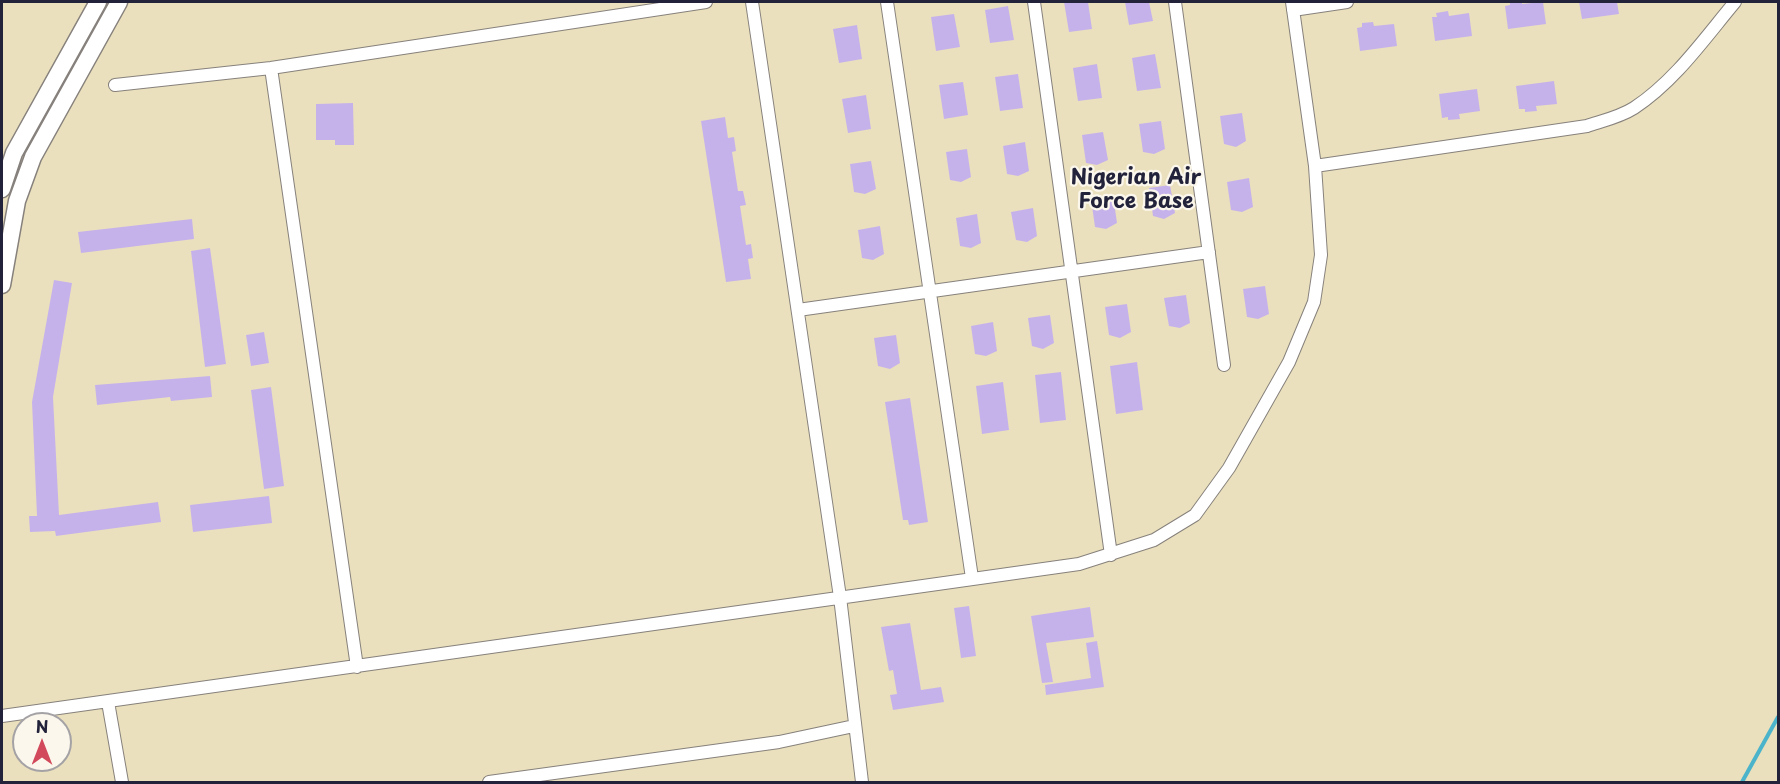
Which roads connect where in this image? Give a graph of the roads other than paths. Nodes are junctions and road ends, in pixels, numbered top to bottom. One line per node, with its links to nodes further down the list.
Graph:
1 (98, 2): 15 (main road)
2 (119, 2): 14 (main road)
3 (706, 2): 11 (street)
4 (752, 2): 21 (street)
5 (887, 2): 20 (street)
6 (1034, 2): 18 (street)
7 (1175, 2): 17 (street)
8 (1347, 2): 10 (street)
9 (1735, 2): 13 (street)
10 (1293, 6): 13 (street)
11 (271, 68): 12 (street); 26 (street)
12 (115, 85)
13 (1315, 166): 23 (street)
14 (27, 174): 15 (street); 16 (main road)
15 (2, 177)
16 (9, 199): 19 (main road)
17 (1209, 252): 18 (street); 22 (street)
18 (1071, 270): 20 (street); 23 (street)
19 (2, 285)
20 (930, 291): 21 (street); 24 (street)
21 (798, 310): 25 (street)
22 (1224, 365)
23 (1112, 555): 24 (street)
24 (972, 578): 25 (street)
25 (840, 597): 26 (street); 29 (street)
26 (357, 667): 27 (street)
27 (108, 702): 28 (street); 31 (street)
28 (2, 716)
29 (854, 726): 30 (street); 33 (street)
30 (512, 781): 32 (street)
31 (122, 783)
32 (489, 783)
33 (862, 783)

